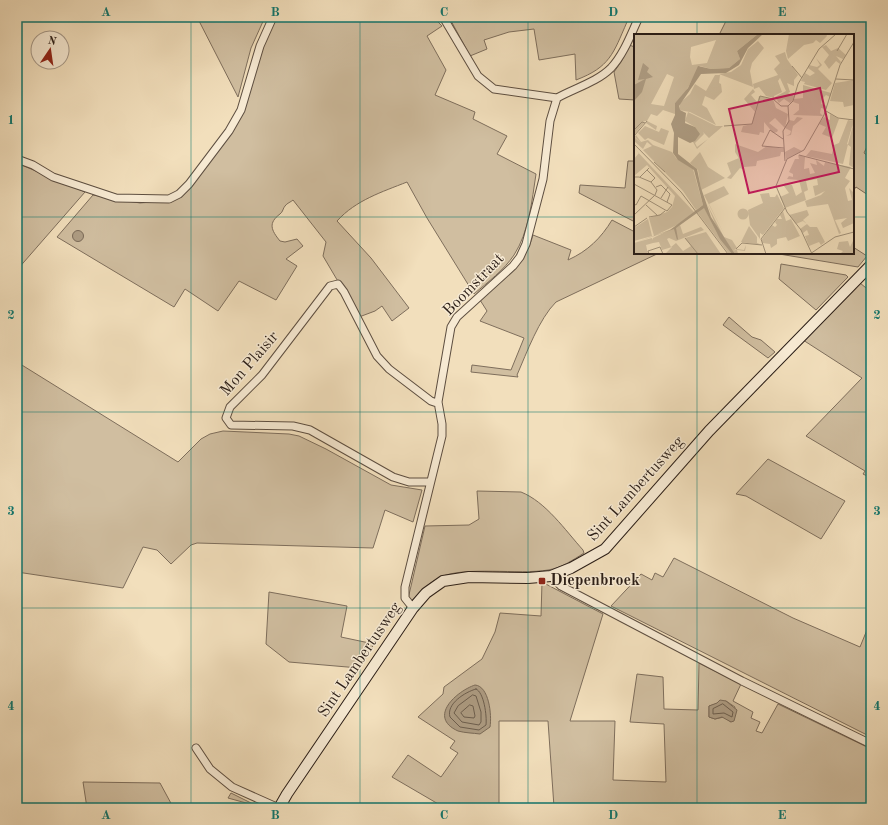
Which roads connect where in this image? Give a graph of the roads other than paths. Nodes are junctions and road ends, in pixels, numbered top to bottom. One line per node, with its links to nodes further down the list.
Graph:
1 (273, 17): 5 (street)
2 (443, 17): 4 (street)
3 (639, 17): 4 (street)
4 (557, 98): 7 (street, Boomstraat)
5 (17, 159)
6 (871, 265): 9 (street, Sint Lambertusweg)
7 (438, 402): 8 (street, Boomstraat); 8 (street, Mon Plaisir)
8 (430, 482): 10 (street, Boomstraat)
9 (550, 576): 10 (street, Sint Lambertusweg); 11 (street)
10 (413, 608): 13 (street, Sint Lambertusweg)
11 (871, 744)
12 (196, 748): 13 (street)
13 (279, 808)

